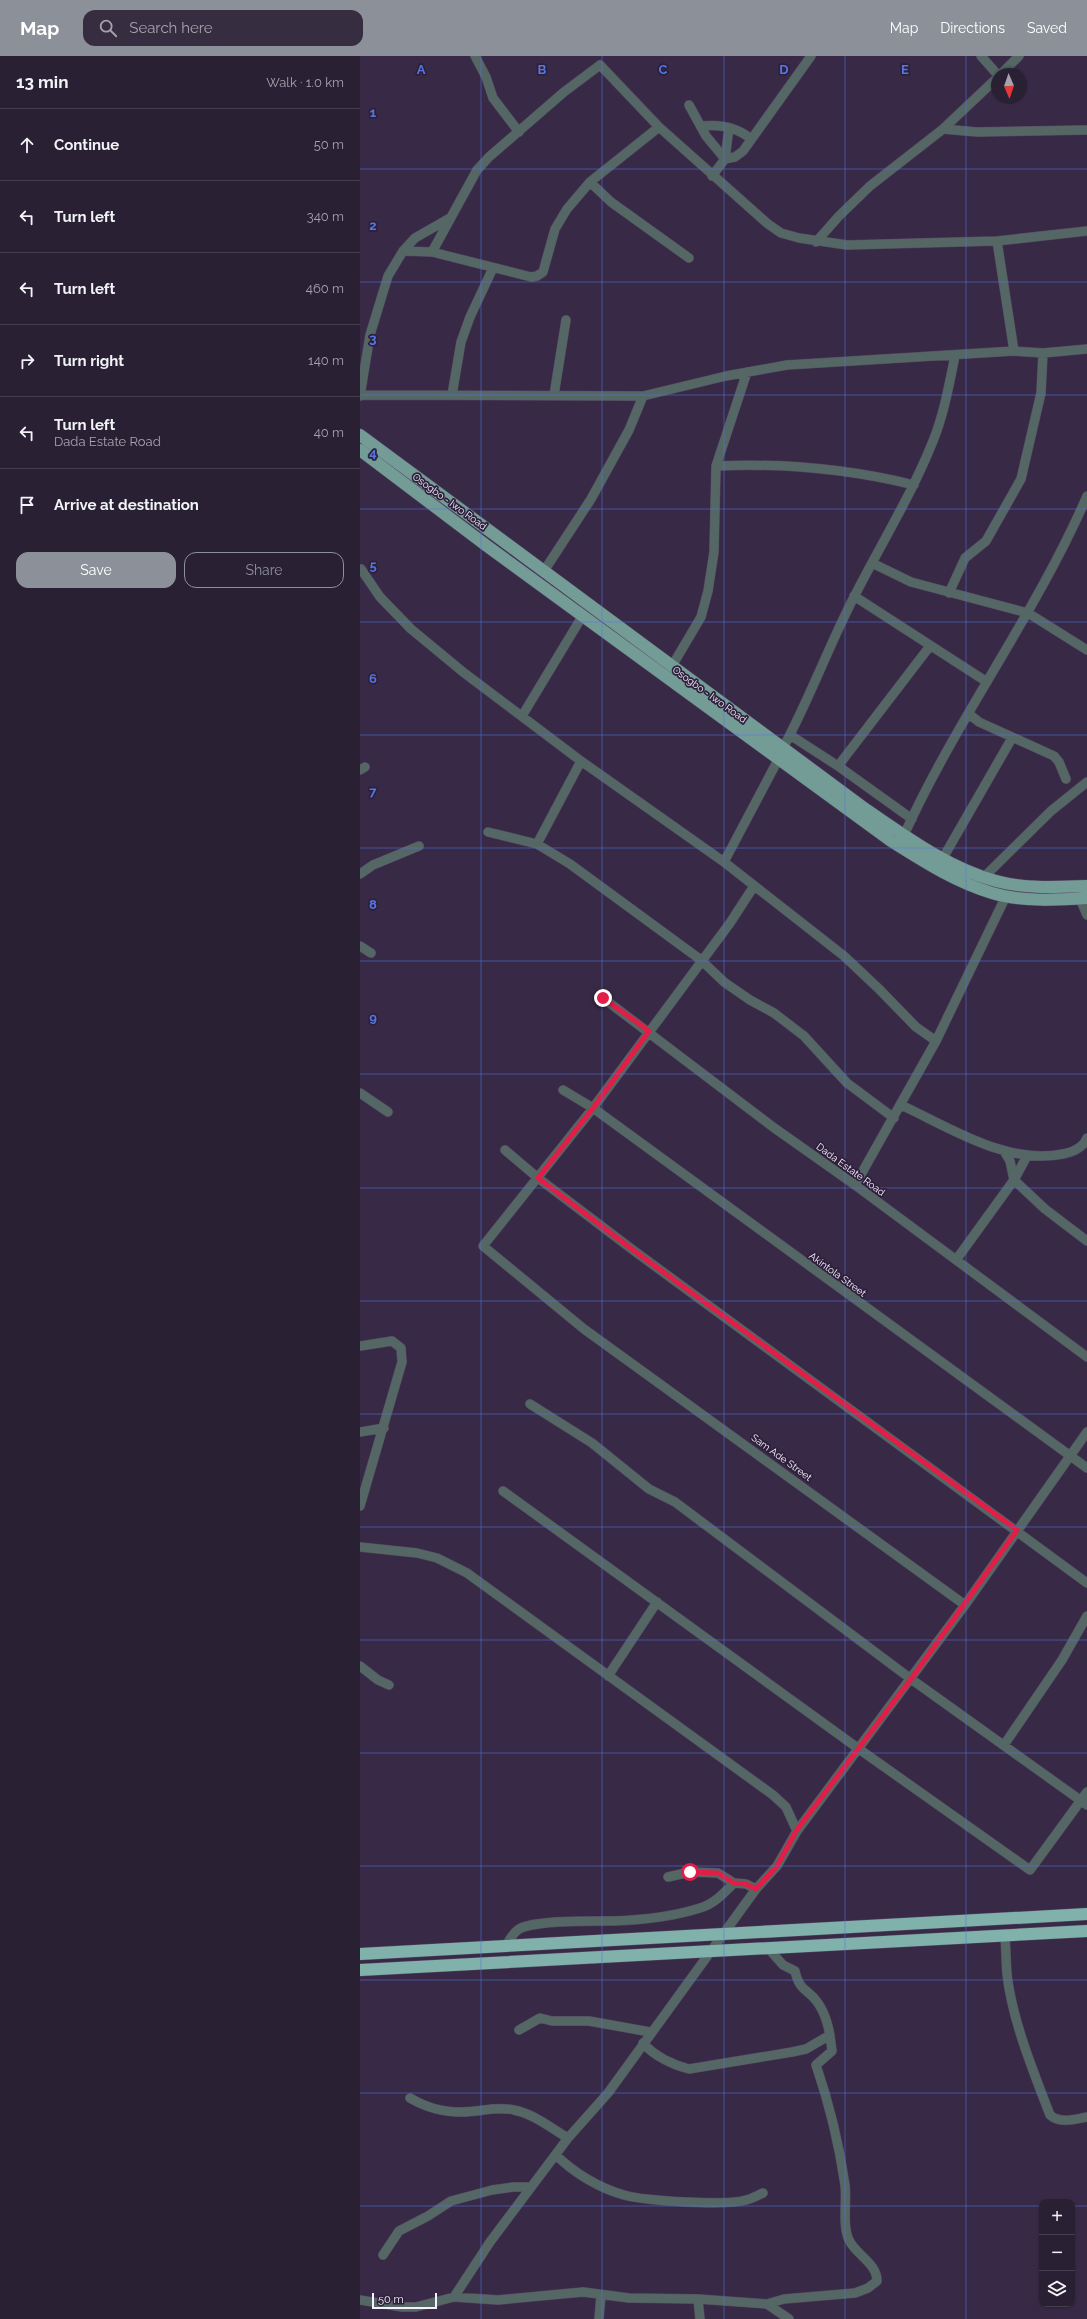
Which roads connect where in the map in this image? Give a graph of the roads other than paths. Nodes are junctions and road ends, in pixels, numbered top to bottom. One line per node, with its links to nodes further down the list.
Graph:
1 (475, 56): 14 (street)
2 (812, 56): 15 (street)
3 (981, 56): 5 (street)
4 (1019, 56): 6 (street)
5 (992, 68)
6 (1007, 68)
7 (991, 84): 12 (street)
8 (688, 105): 9 (street)
9 (701, 126): 11 (street); 16 (street)
10 (658, 127): 14 (street); 17 (street); 18 (street)
11 (729, 128): 15 (street); 16 (street)
12 (943, 129): 13 (street); 22 (street)
13 (1087, 130)
14 (519, 132): 19 (street)
15 (751, 139): 16 (street)
16 (725, 159): 17 (street)
17 (712, 176): 22 (street)
18 (590, 182): 25 (street); 26 (street)
19 (450, 218): 23 (street); 24 (street)
20 (1087, 230): 21 (street)
21 (997, 241): 22 (street); 29 (street)
22 (816, 242)
23 (403, 251): 24 (street); 35 (street)
24 (432, 252): 26 (street)
25 (689, 258)
26 (493, 268): 33 (street)
27 (566, 320): 34 (street)
28 (1087, 349): 30 (street)
29 (1014, 352): 30 (street); 31 (street)
30 (1043, 353): 47 (street)
31 (955, 356): 32 (street); 40 (street)
32 (747, 372): 36 (street); 39 (street)
33 (452, 395): 34 (street); 35 (street)
34 (554, 395): 36 (street)
35 (360, 396)
36 (643, 396): 46 (street)
37 (360, 435): 46 (main road, Osogbo - Iwo Road)
38 (360, 450): 50 (main road, Osogbo - Iwo Road)
39 (716, 466): 40 (street); 53 (street)
40 (914, 485): 44 (street)
41 (1087, 496): 42 (street)
42 (1078, 517): 43 (street); 49 (street)
43 (1087, 521)
44 (872, 563): 47 (street); 48 (street)
45 (361, 569): 56 (street)
46 (544, 571): 53 (main road, Osogbo - Iwo Road)
47 (949, 593): 49 (street)
48 (854, 596): 51 (street); 57 (street)
49 (1028, 613): 52 (street); 54 (street)
50 (583, 615): 56 (street); 59 (main road, Osogbo - Iwo Road)
51 (930, 646): 54 (street); 61 (street)
52 (1087, 650)
53 (672, 666): 59 (main road, Osogbo - Iwo Road)
54 (987, 682): 55 (street)
55 (969, 714): 58 (street); 64 (street)
56 (522, 716): 60 (street)
57 (790, 735): 59 (street); 61 (street)
58 (1012, 738): 62 (street); 69 (street)
59 (781, 753): 66 (main road, Osogbo - Iwo Road); 70 (street); 75 (main road, Osogbo - Iwo Road)
60 (582, 761): 67 (street); 70 (street)
61 (838, 766): 64 (street)
62 (1066, 779)
63 (1087, 782): 72 (street)
64 (912, 819): 66 (street)
65 (488, 832): 67 (street)
66 (904, 835): 69 (main road, Osogbo - Iwo Road)
67 (537, 844): 80 (street)
68 (419, 846): 71 (street)
69 (943, 858): 72 (main road, Osogbo - Iwo Road)
70 (724, 862): 73 (street)
71 (360, 874)
72 (984, 877): 74 (main road, Osogbo - Iwo Road)
73 (754, 886): 80 (street); 83 (street)
74 (1087, 886)
75 (1006, 896): 76 (main road, Osogbo - Iwo Road); 83 (street)
76 (1084, 899): 77 (street)
77 (1087, 915)
78 (360, 946): 79 (street)
79 (371, 953)
80 (701, 960): 82 (street); 89 (street)
81 (603, 998): 82 (street, Dada Estate Road)
82 (649, 1031): 87 (street); 96 (street, Dada Estate Road)
83 (936, 1041): 86 (street)
84 (563, 1090): 87 (street, Akintola Street)
85 (360, 1093): 88 (street)
86 (902, 1105): 89 (street); 92 (street)
87 (593, 1108): 94 (street); 105 (street, Akintola Street)
88 (388, 1112)
89 (894, 1118): 96 (street)
90 (1087, 1138): 93 (street)
91 (505, 1150): 94 (street)
92 (1004, 1151): 93 (street); 95 (street)
93 (1028, 1156): 95 (street)
94 (538, 1178): 109 (street); 113 (street, Sam Ade Street)
95 (1014, 1180): 97 (street); 98 (street)
96 (855, 1185): 98 (street, Dada Estate Road)
97 (1087, 1241)
98 (956, 1260): 100 (street, Dada Estate Road)
99 (360, 1346): 102 (street)
100 (1087, 1357)
101 (530, 1404): 117 (street)
102 (384, 1428): 103 (street); 108 (street)
103 (360, 1432)
104 (1087, 1432): 105 (street)
105 (1070, 1457): 106 (street, Akintola Street); 109 (street)
106 (1087, 1468)
107 (503, 1491): 112 (street)
108 (360, 1506)
109 (1017, 1530): 111 (street); 113 (street)
110 (360, 1547): 116 (street)
111 (1087, 1583)
112 (657, 1602): 116 (street); 120 (street)
113 (965, 1605): 117 (street)
114 (1087, 1616): 119 (street)
115 (360, 1666): 118 (street)
116 (608, 1676): 123 (street)
117 (911, 1679): 119 (street); 120 (street)
118 (389, 1685)
119 (1004, 1745): 122 (street)
120 (858, 1749): 122 (street); 123 (street)
121 (1087, 1792): 122 (street)
122 (1084, 1803)
123 (796, 1831): 126 (street)
124 (668, 1877): 125 (street)
125 (734, 1883): 126 (street); 131 (street)
126 (756, 1889): 129 (street)
127 (1087, 1914): 129 (highway)
128 (1087, 1931): 130 (highway)
129 (724, 1934): 131 (highway); 133 (street)
130 (1006, 1937): 132 (highway); 141 (street)
131 (506, 1946): 134 (highway)
132 (768, 1948): 133 (highway); 138 (street)
133 (711, 1951): 135 (highway); 137 (street)
134 (360, 1954)
135 (360, 1970)
136 (519, 2030): 137 (street)
137 (650, 2032): 139 (street)
138 (830, 2035): 139 (street); 151 (street)
139 (643, 2043): 142 (street)
140 (410, 2098): 142 (street)
141 (1087, 2117)
142 (568, 2138): 143 (street)
143 (556, 2155): 144 (street); 145 (street)
144 (531, 2187): 146 (street); 148 (street)
145 (763, 2193)
146 (383, 2255)
147 (601, 2295): 148 (street); 149 (street); 152 (street)
148 (454, 2297): 150 (street)
149 (698, 2299): 151 (street); 153 (street)
150 (360, 2300)
151 (767, 2304): 154 (street)
152 (599, 2319)
153 (700, 2319)
154 (789, 2319)

